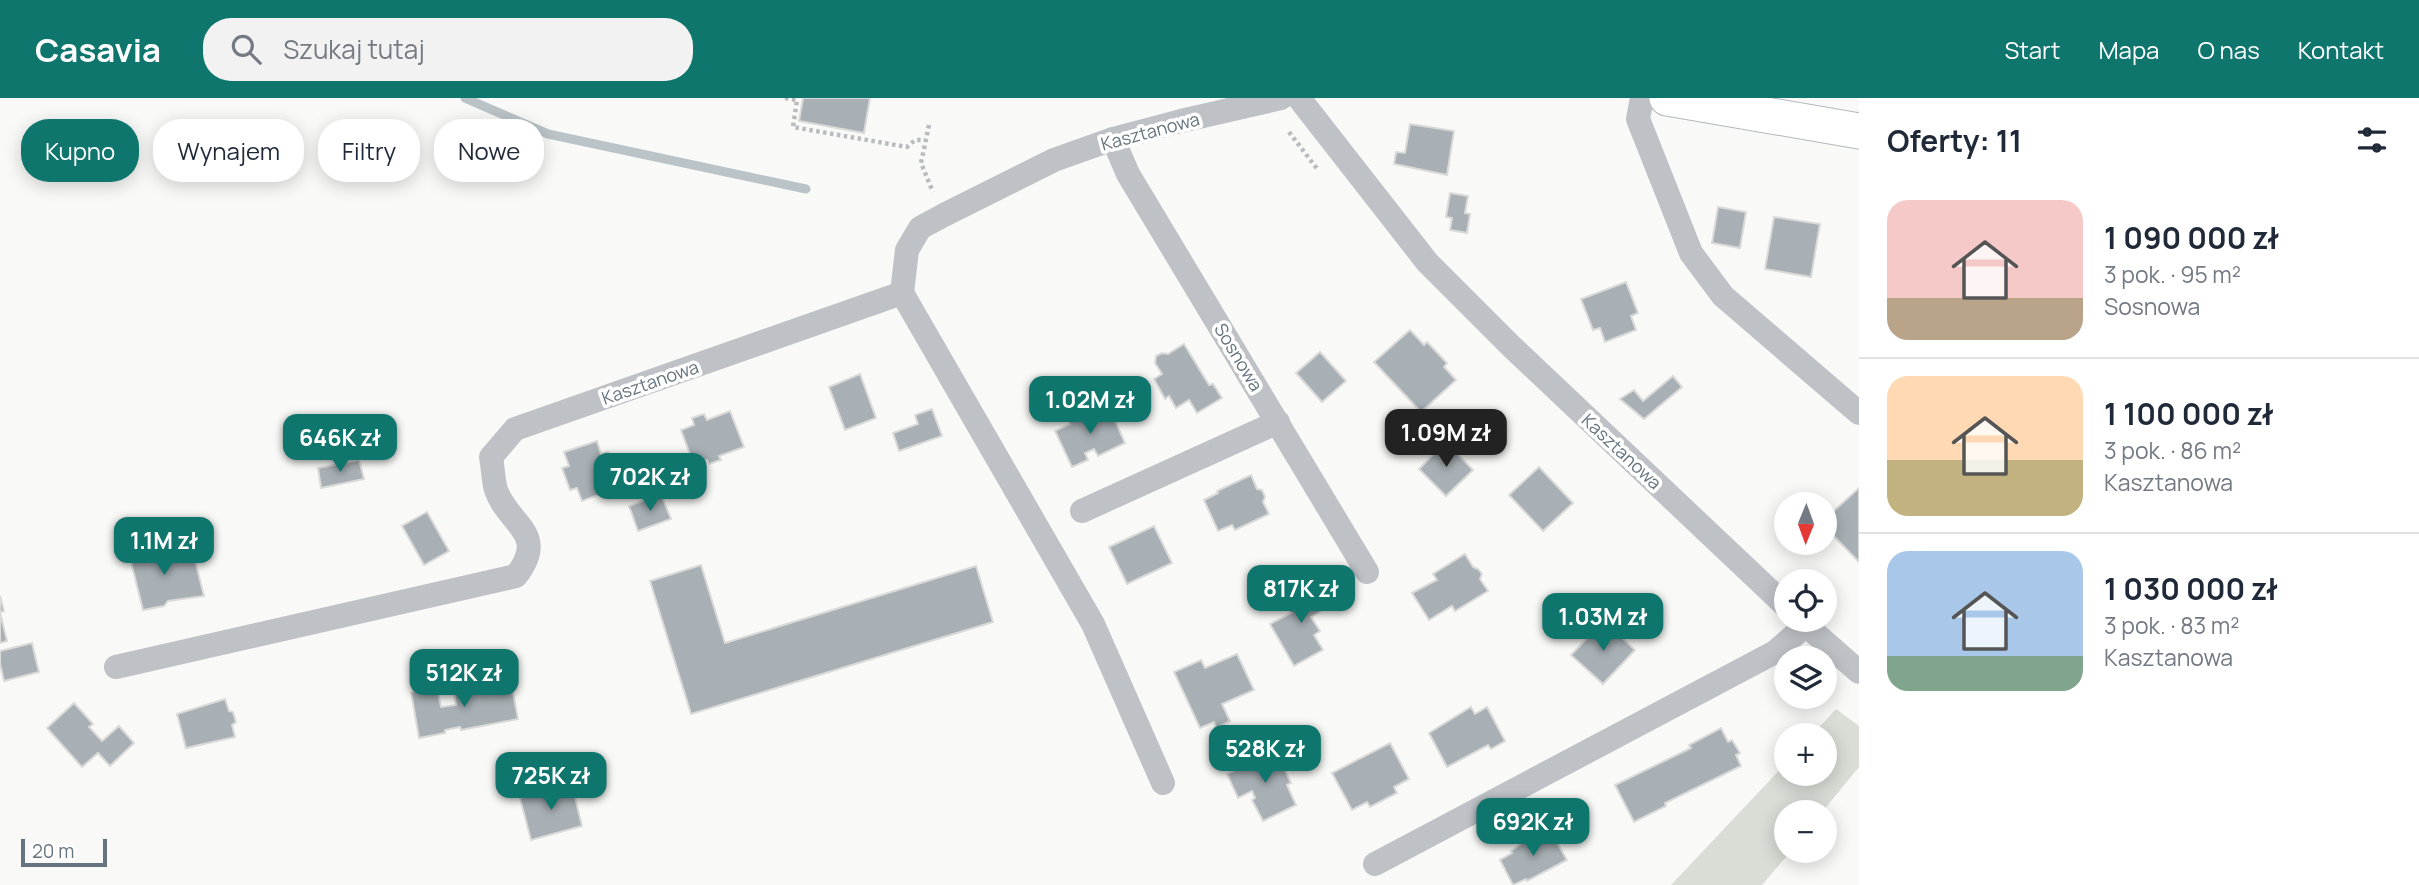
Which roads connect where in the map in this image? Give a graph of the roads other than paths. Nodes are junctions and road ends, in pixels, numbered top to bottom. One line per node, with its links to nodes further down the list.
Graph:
1 (1281, 98): 6 (street, Kasztanowa)
2 (1299, 98): 12 (street, Kasztanowa)
3 (1642, 98): 8 (street)
4 (1667, 98): 5 (street)
5 (1859, 131)
6 (1113, 139): 7 (street, Kasztanowa); 9 (street, Sosnowa)
7 (902, 293): 15 (street, Kasztanowa); 17 (street)
8 (1859, 413)
9 (1278, 422): 10 (street); 11 (street, Sosnowa)
10 (1082, 511)
11 (1367, 572)
12 (1774, 595)
13 (1794, 632): 18 (street)
14 (1814, 632): 16 (street)
15 (116, 667)
16 (1859, 672)
17 (1163, 783)
18 (1375, 864)

